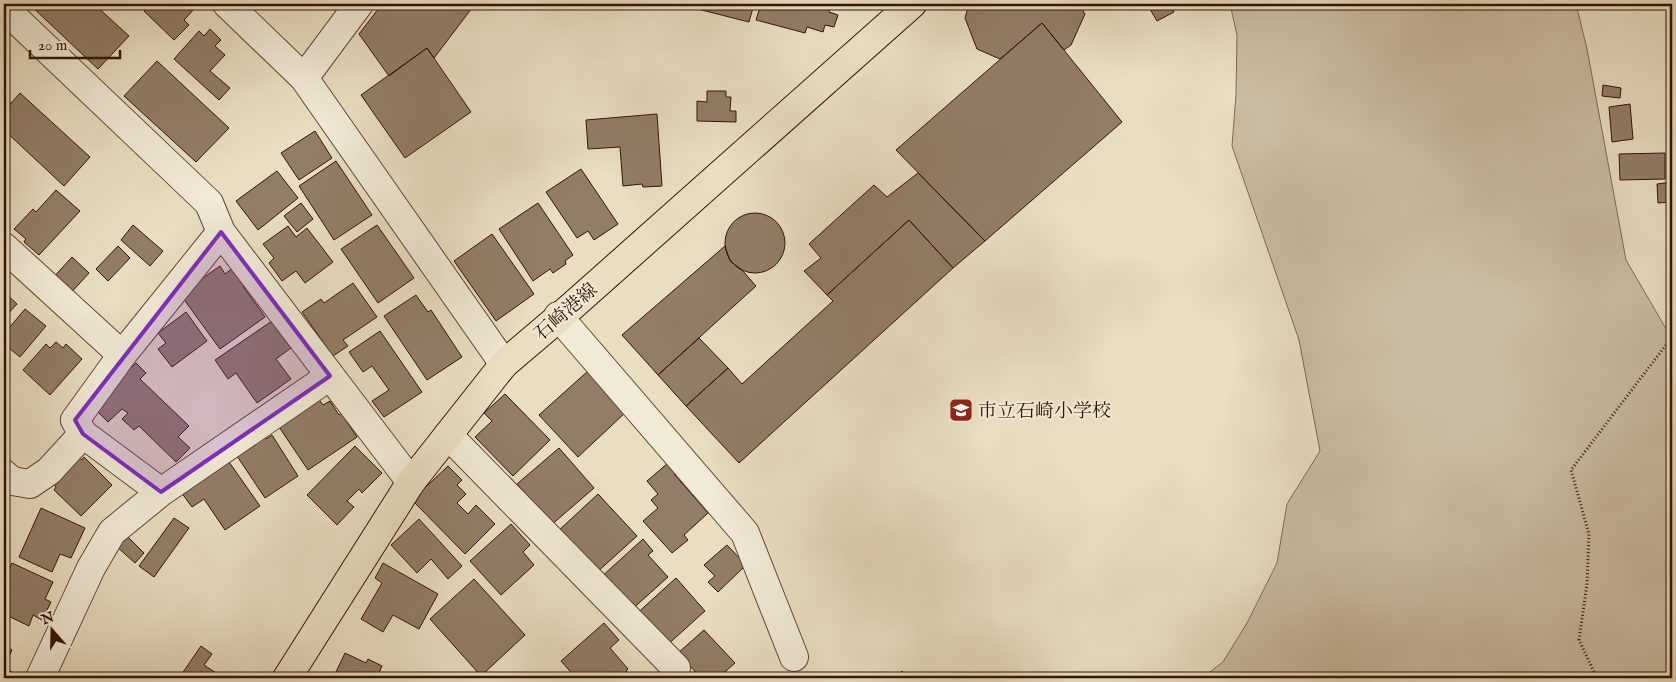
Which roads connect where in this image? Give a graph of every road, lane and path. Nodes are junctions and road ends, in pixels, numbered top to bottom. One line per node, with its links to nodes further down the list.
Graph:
1 (227, 4): 5 (street)
2 (359, 4): 5 (street)
3 (912, 4): 8 (main road, 石崎港線)
4 (4, 8): 6 (street)
5 (304, 78): 11 (street)
6 (221, 232): 10 (street); 12 (street)
7 (4, 247): 10 (street)
8 (558, 316): 11 (main road, 石崎港線); 18 (street)
9 (1672, 337): 22 (path)
10 (122, 355): 13 (street)
11 (504, 364): 14 (main road, 石崎港線)
12 (330, 376): 16 (street); 17 (street)
13 (83, 434): 15 (street); 17 (street)
14 (448, 434): 16 (main road, 石崎港線); 19 (street)
15 (4, 474)
16 (411, 482): 21 (main road, 石崎港線)
17 (161, 492): 20 (street)
18 (794, 657)
19 (676, 668)
20 (40, 678)
21 (287, 678)
22 (1597, 678)

